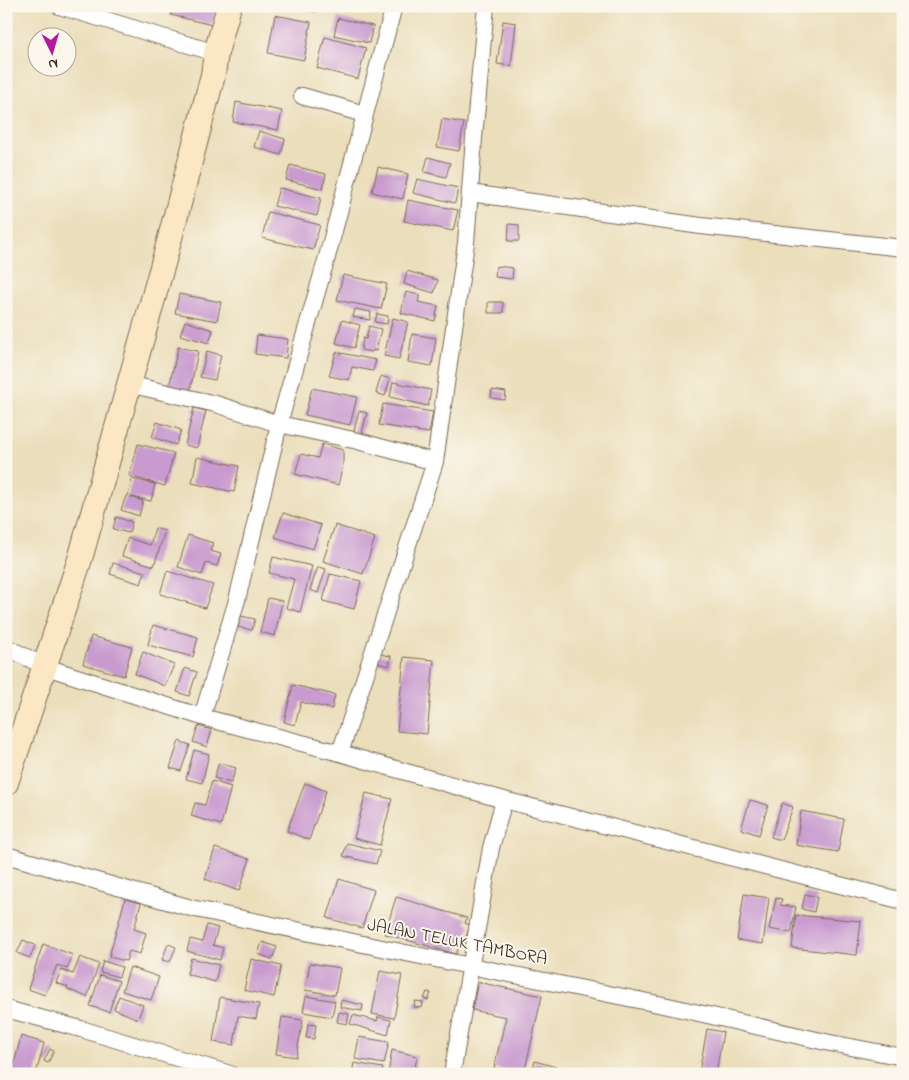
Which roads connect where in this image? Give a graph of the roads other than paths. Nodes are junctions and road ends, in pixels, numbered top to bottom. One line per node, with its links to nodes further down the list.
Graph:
1 (59, 6): 5 (street)
2 (229, 6): 5 (street)
3 (394, 6): 7 (street)
4 (486, 6): 8 (street)
5 (216, 53): 10 (street)
6 (302, 96): 7 (street)
7 (364, 114): 11 (street)
8 (470, 194): 9 (street); 12 (street)
9 (903, 248)
10 (128, 384): 11 (street); 14 (street)
11 (279, 424): 12 (street); 15 (street)
12 (436, 462): 16 (street)
13 (6, 647): 14 (street)
14 (46, 667): 15 (street); 17 (street)
15 (202, 717): 16 (street)
16 (340, 753): 18 (street)
17 (6, 783)
18 (504, 800): 20 (street); 21 (street)
19 (6, 855): 21 (street, JALAN TELUK TAMBORA)
20 (903, 901)
21 (471, 966): 23 (street, JALAN TELUK TAMBORA); 25 (street)
22 (6, 1009): 24 (street)
23 (903, 1057)
24 (230, 1074)
25 (452, 1074)

